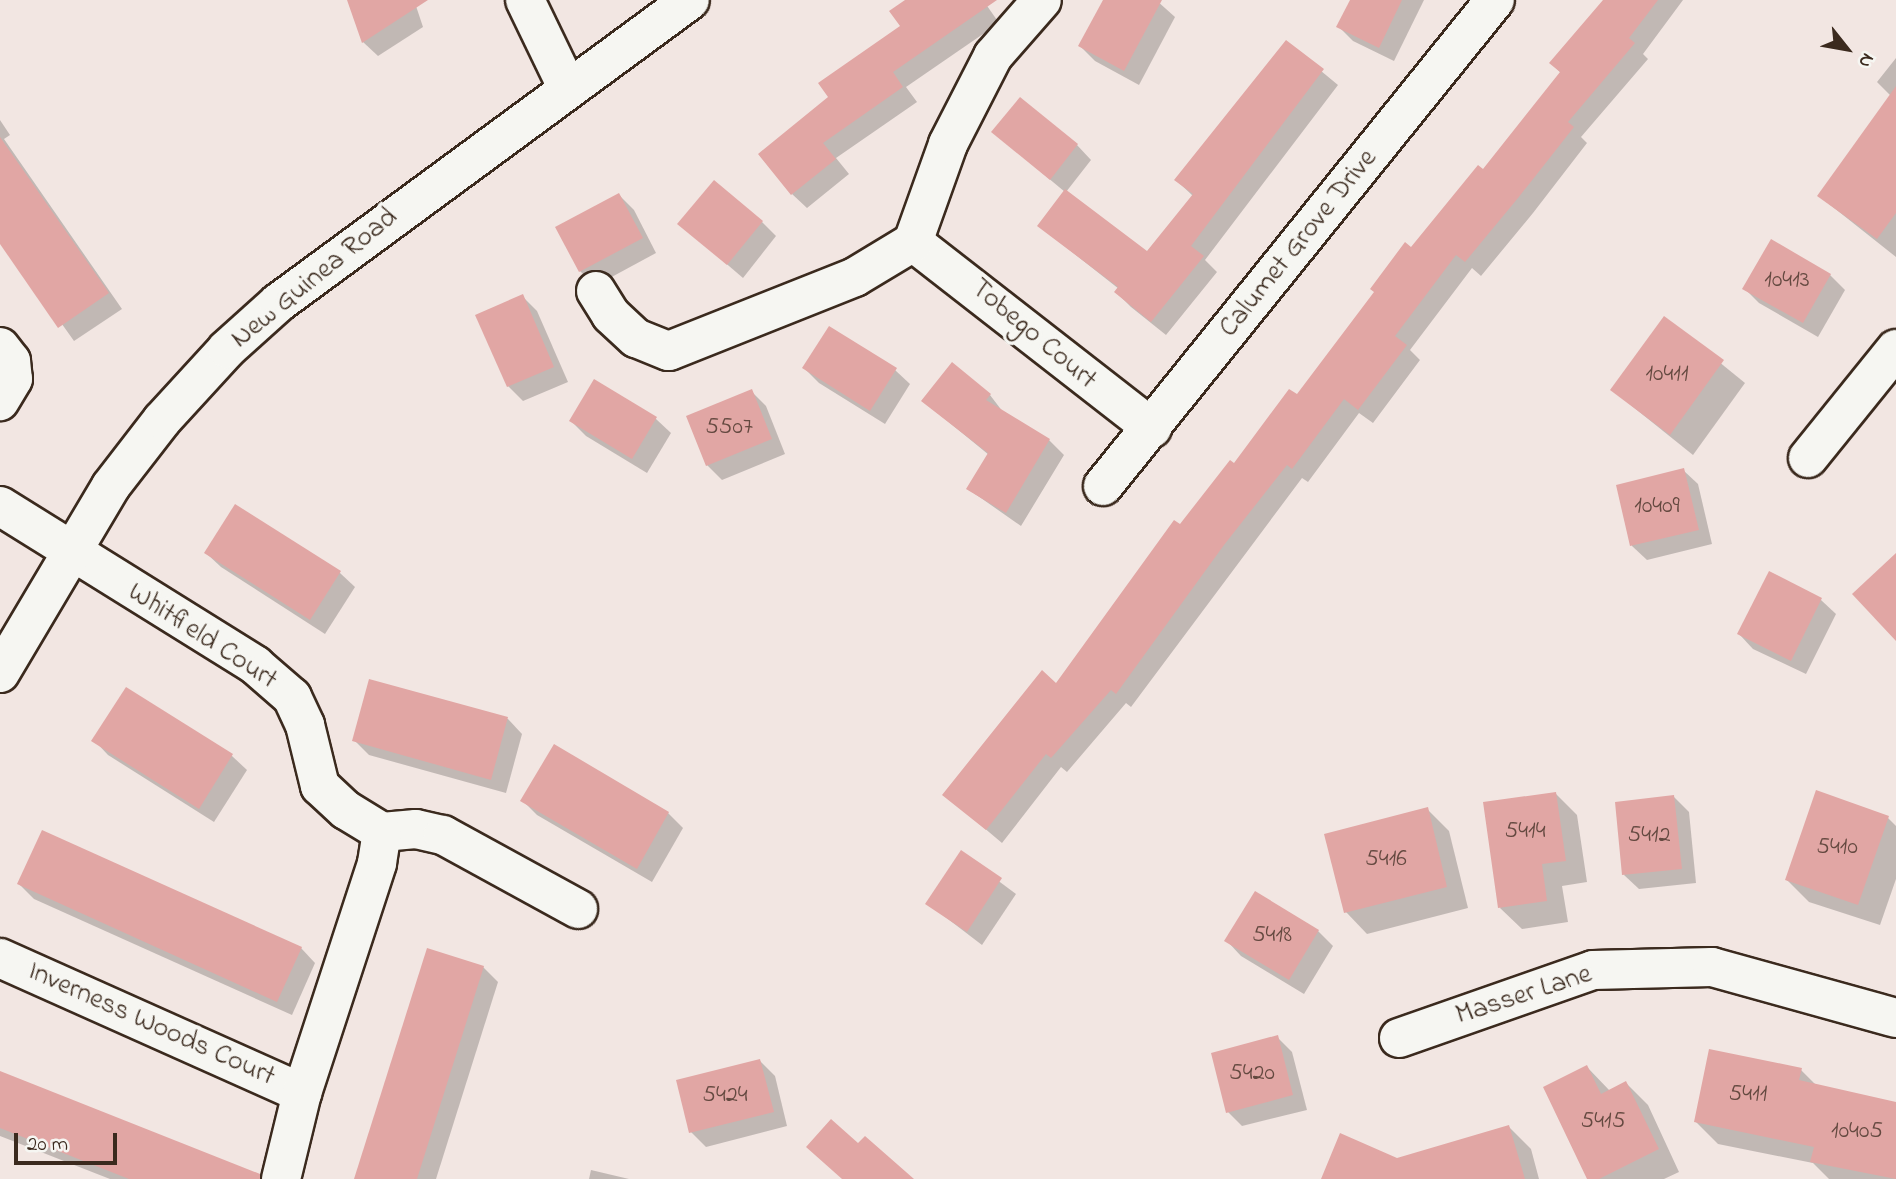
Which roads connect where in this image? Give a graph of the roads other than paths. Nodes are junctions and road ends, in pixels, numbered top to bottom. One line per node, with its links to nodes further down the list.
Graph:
1 (525, 0): 5 (street)
2 (690, 0): 5 (street, New Guinea Road)
3 (1042, 0): 6 (street)
4 (1494, 0): 11 (street, Calumet Grove Drive)
5 (567, 87): 15 (street, New Guinea Road)
6 (913, 242): 7 (street); 11 (street, Tobego Court)
7 (596, 291)
8 (0, 347): 10 (street)
9 (1896, 349): 12 (street)
10 (0, 401)
11 (1152, 428): 13 (street, Calumet Grove Drive)
12 (1808, 458)
13 (1103, 486)
14 (0, 506): 15 (street, Whitfield Court)
15 (68, 552): 16 (street, New Guinea Road); 17 (street, Whitfield Court)
16 (0, 673)
17 (382, 832): 18 (street); 22 (street, Inverness Woods Court)
18 (578, 909)
19 (0, 958): 22 (street, Inverness Woods Court)
20 (1896, 1018): 21 (street, Masser Lane)
21 (1399, 1038)
22 (302, 1093): 23 (street, Inverness Woods Court)
23 (281, 1179)

